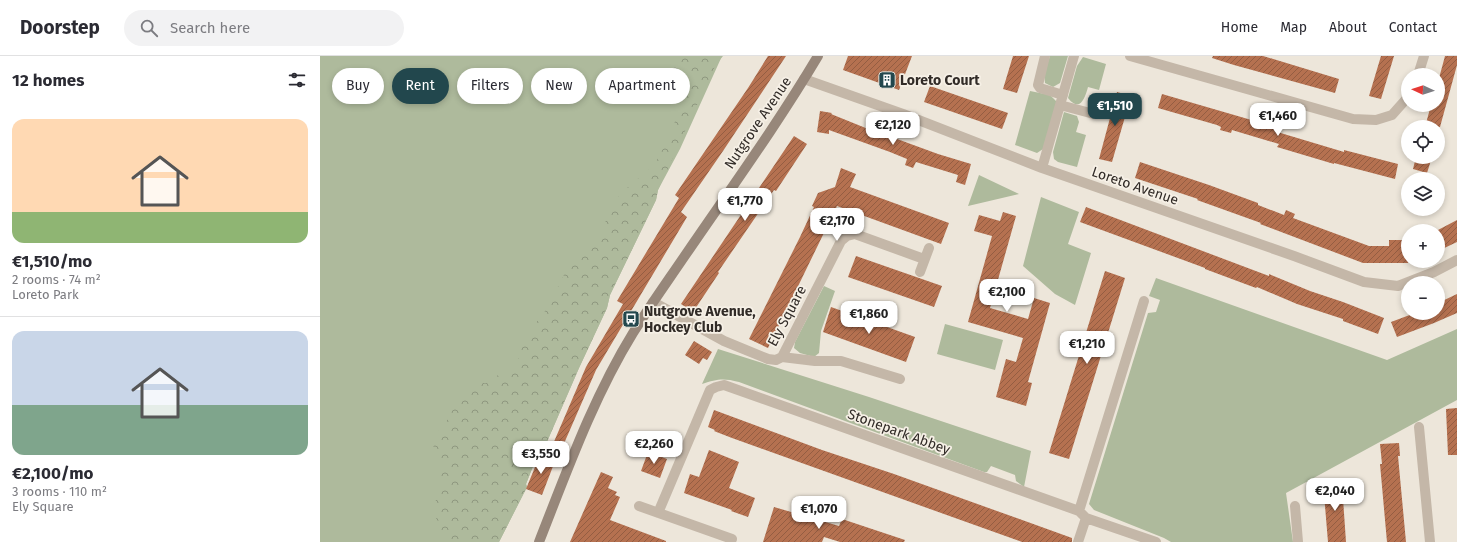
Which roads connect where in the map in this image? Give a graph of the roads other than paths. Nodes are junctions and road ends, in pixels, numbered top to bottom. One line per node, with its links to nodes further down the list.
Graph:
1 (818, 56): 7 (main road, Nutgrove Avenue)
2 (1045, 56): 8 (street)
3 (1074, 56): 8 (street)
4 (1130, 56): 9 (street)
5 (1424, 56): 6 (street)
6 (1420, 68)
7 (804, 79): 11 (street, Loreto Avenue); 17 (main road, Nutgrove Avenue)
8 (1061, 100): 10 (street); 11 (street)
9 (1401, 105)
10 (1094, 114)
11 (1042, 168): 14 (street, Loreto Avenue)
12 (928, 248): 13 (street)
13 (924, 259): 15 (street); 18 (street, Ely Square)
14 (1457, 260)
15 (920, 272)
16 (1144, 301): 24 (street)
17 (653, 302): 18 (street, Ely Square); 26 (main road, Nutgrove Avenue)
18 (782, 357): 19 (street)
19 (900, 379)
20 (1419, 428): 30 (street)
21 (639, 506): 23 (street)
22 (1295, 506): 29 (street)
23 (658, 513): 24 (street, Stonepark Abbey); 25 (street)
24 (1083, 514): 27 (street); 28 (street, Stonepark Abbey)
25 (732, 539)
26 (539, 542)
27 (1078, 542)
28 (1156, 542)
29 (1298, 542)
30 (1430, 542)

